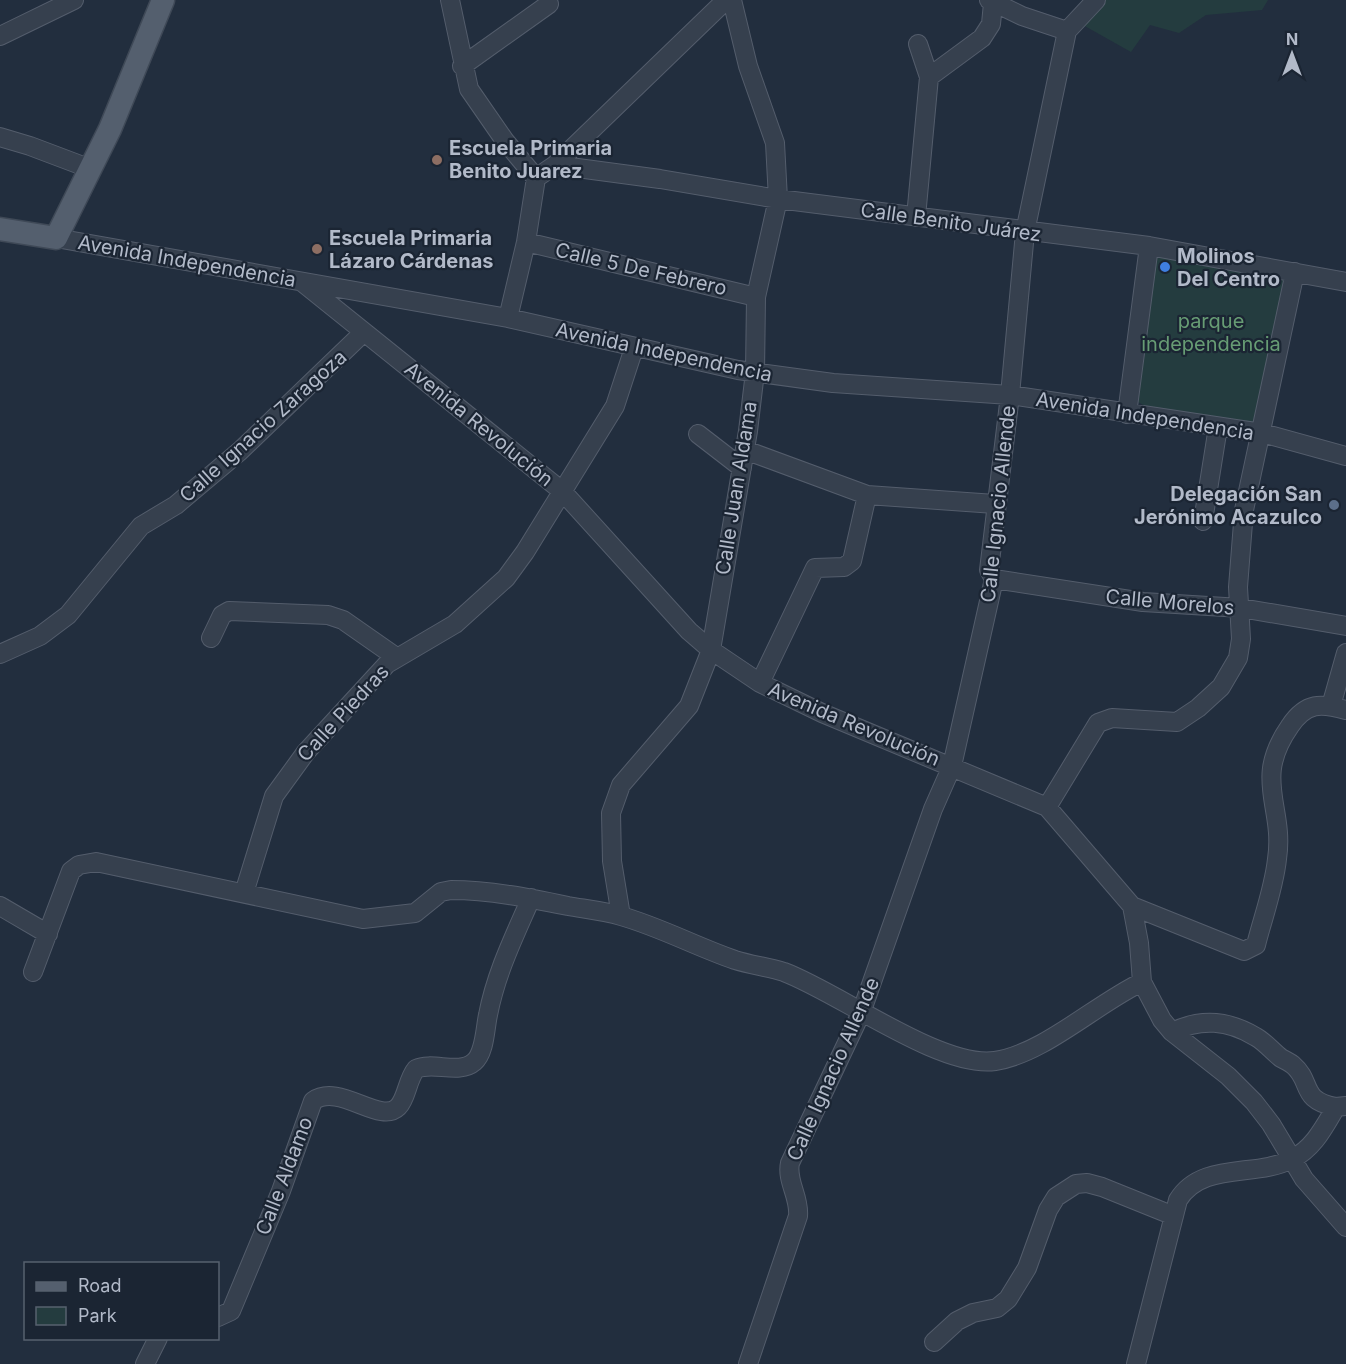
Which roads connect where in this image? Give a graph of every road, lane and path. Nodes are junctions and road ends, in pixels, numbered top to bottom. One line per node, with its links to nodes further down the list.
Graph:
1 (74, 0): 10 (street)
2 (163, 0): 16 (main road)
3 (450, 0): 12 (street)
4 (726, 0): 15 (street)
5 (732, 0): 18 (street, Calle Juan Aldama)
6 (1096, 0): 9 (street)
7 (991, 2): 9 (street); 13 (street)
8 (549, 4): 12 (street)
9 (1066, 31): 21 (street, Calle Ignacio Allende)
10 (0, 36)
11 (918, 44): 13 (street)
12 (462, 66): 17 (street)
13 (929, 77): 19 (street)
14 (0, 137): 16 (street)
15 (555, 165): 17 (street); 18 (street, Calle Benito Juárez)
16 (91, 169): 22 (main road)
17 (536, 178): 23 (street)
18 (778, 199): 19 (street, Calle Benito Juárez); 28 (street, Calle Juan Aldama)
19 (916, 217): 21 (street, Calle Benito Juárez)
20 (0, 229): 22 (main road)
21 (1025, 232): 24 (street, Calle Benito Juárez); 33 (street, Calle Ignacio Allende)
22 (56, 238): 26 (street, Avenida Independencia)
23 (526, 242): 28 (street, Calle 5 De Febrero); 29 (street)
24 (1149, 246): 25 (street, Calle Benito Juárez); 34 (street)
25 (1295, 272): 27 (street, Calle Benito Juárez); 36 (street)
26 (302, 282): 29 (street, Avenida Independencia); 30 (street, Avenida Revolución)
27 (1346, 282)
28 (756, 297): 32 (street, Calle Juan Aldama)
29 (508, 318): 31 (street, Avenida Independencia)
30 (364, 332): 41 (street, Avenida Revolución); 51 (street, Calle Ignacio Zaragoza)
31 (634, 348): 32 (street, Avenida Independencia); 41 (street, Calle Piedras)
32 (755, 372): 33 (street, Avenida Independencia); 38 (street, Calle Juan Aldama)
33 (1010, 395): 34 (street, Avenida Independencia); 43 (street, Calle Ignacio Allende)
34 (1127, 414): 35 (street, Avenida Independencia)
35 (1218, 427): 36 (street, Avenida Independencia); 44 (street)
36 (1262, 433): 39 (street, Avenida Independencia); 46 (street)
37 (698, 434): 40 (street)
38 (745, 450): 40 (street, Calle Juan Aldama); 42 (street)
39 (1346, 456)
40 (742, 468): 49 (street, Calle Juan Aldama)
41 (562, 491): 49 (street, Avenida Revolución); 52 (street, Calle Piedras)
42 (867, 495): 43 (street); 53 (street)
43 (995, 504): 45 (street, Calle Ignacio Allende)
44 (1203, 521)
45 (994, 579): 46 (street, Calle Morelos); 55 (street, Calle Ignacio Allende)
46 (1241, 608): 47 (street, Calle Morelos); 56 (street)
47 (1346, 626)
48 (210, 638): 52 (street)
49 (711, 650): 53 (street, Avenida Revolución); 61 (street, Calle Juan Aldama)
50 (1346, 653): 54 (street)
51 (0, 654)
52 (396, 657): 57 (street, Calle Piedras)
53 (760, 683): 55 (street, Avenida Revolución)
54 (1339, 708): 60 (street, Avenida Revolución)
55 (952, 766): 56 (street, Avenida Revolución); 65 (street, Calle Ignacio Allende)
56 (1047, 807): 60 (street, Avenida Revolución)
57 (244, 893): 58 (street); 62 (street)
58 (531, 898): 61 (street); 71 (street, Calle Aldamo)
59 (0, 906): 62 (street)
60 (1132, 906): 64 (street)
61 (621, 916): 65 (street)
62 (48, 934): 63 (street)
63 (33, 972)
64 (1142, 982): 65 (street); 66 (street)
65 (861, 1013): 75 (street, Calle Ignacio Allende)
66 (1172, 1032): 67 (street); 68 (street)
67 (1341, 1106): 68 (street)
68 (1291, 1160): 69 (street); 70 (street)
69 (1173, 1216): 73 (street); 76 (street)
70 (1346, 1227)
71 (219, 1317)
72 (157, 1340): 74 (street)
73 (934, 1342)
74 (145, 1364)
75 (748, 1364)
76 (1136, 1364)

